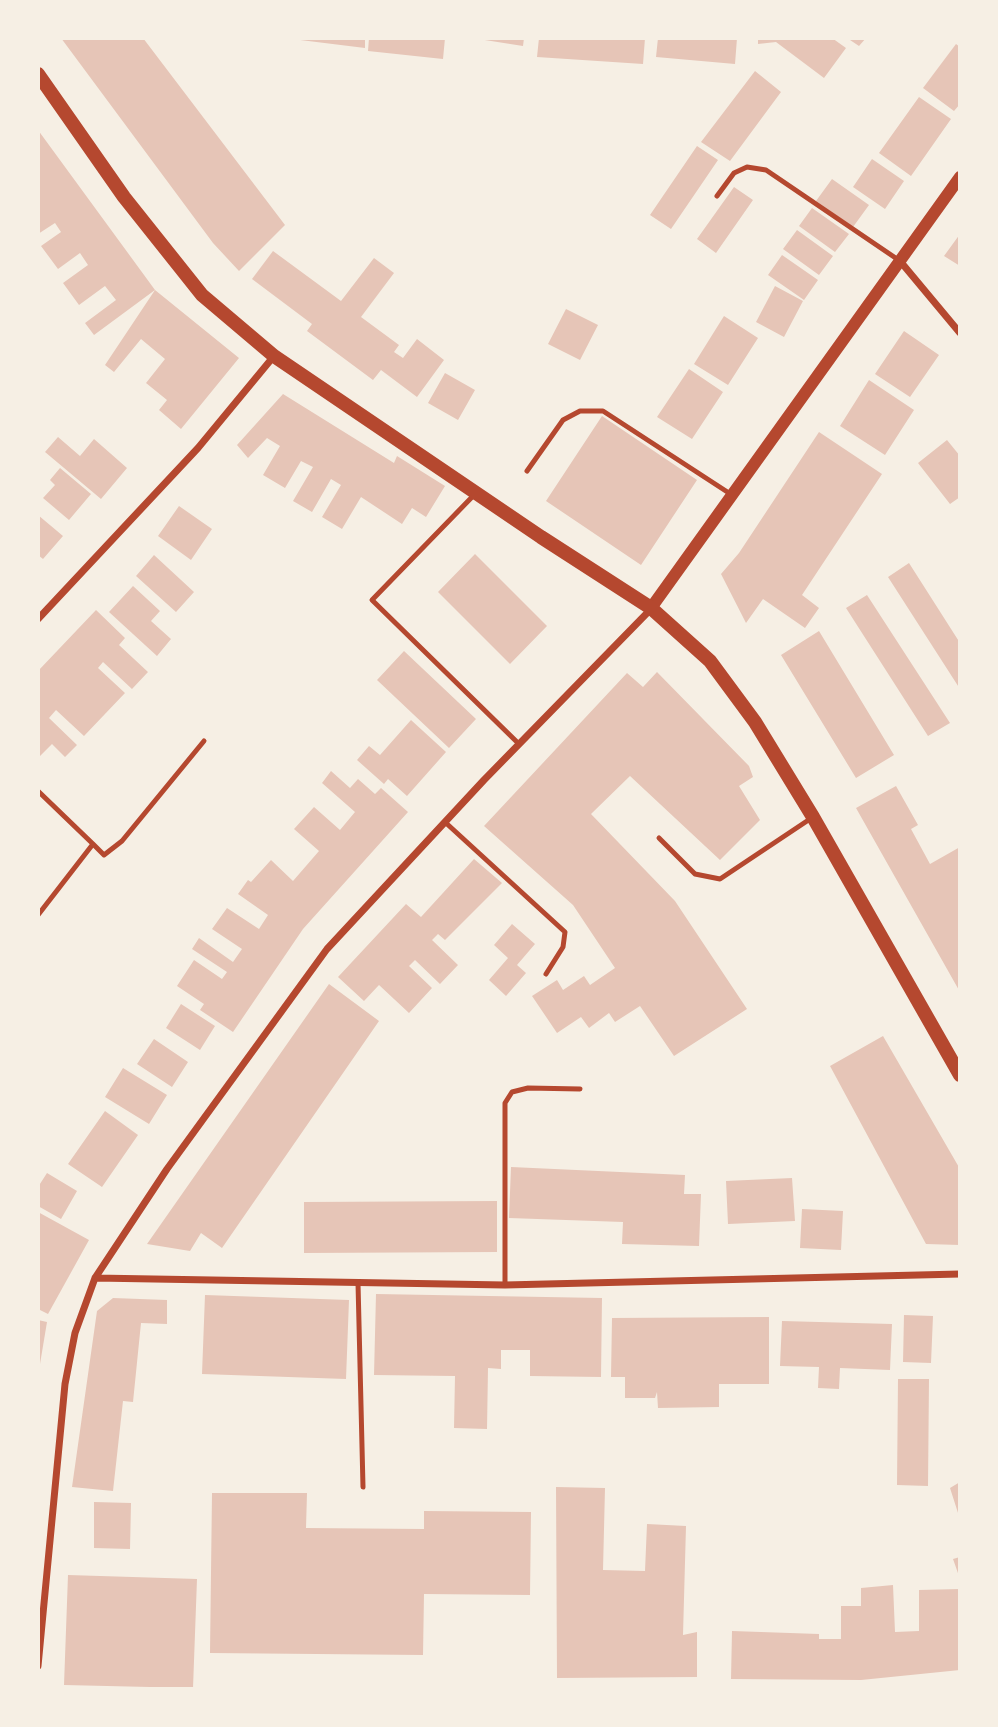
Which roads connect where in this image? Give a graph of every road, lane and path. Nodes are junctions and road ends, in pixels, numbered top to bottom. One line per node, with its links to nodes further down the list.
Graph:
1 (38, 74): 6 (main road)
2 (960, 177): 4 (street)
3 (717, 196): 4 (lane)
4 (900, 261): 5 (street); 9 (street)
5 (960, 333)
6 (274, 356): 8 (main road); 11 (street)
7 (527, 471): 9 (lane)
8 (477, 493): 10 (main road); 13 (lane)
9 (732, 495): 10 (street)
10 (652, 608): 13 (street); 15 (main road)
11 (38, 619)
12 (204, 741): 18 (lane)
13 (519, 744): 16 (street)
14 (38, 791): 18 (lane)
15 (813, 817): 17 (lane); 21 (main road)
16 (446, 823): 20 (lane); 24 (street)
17 (659, 838)
18 (93, 844): 19 (lane)
19 (38, 915)
20 (546, 974)
21 (960, 1075)
22 (580, 1089): 26 (lane)
23 (960, 1274): 26 (street)
24 (95, 1278): 25 (street); 28 (street)
25 (358, 1283): 26 (street); 27 (lane)
26 (506, 1285)
27 (363, 1487)
28 (38, 1666)

